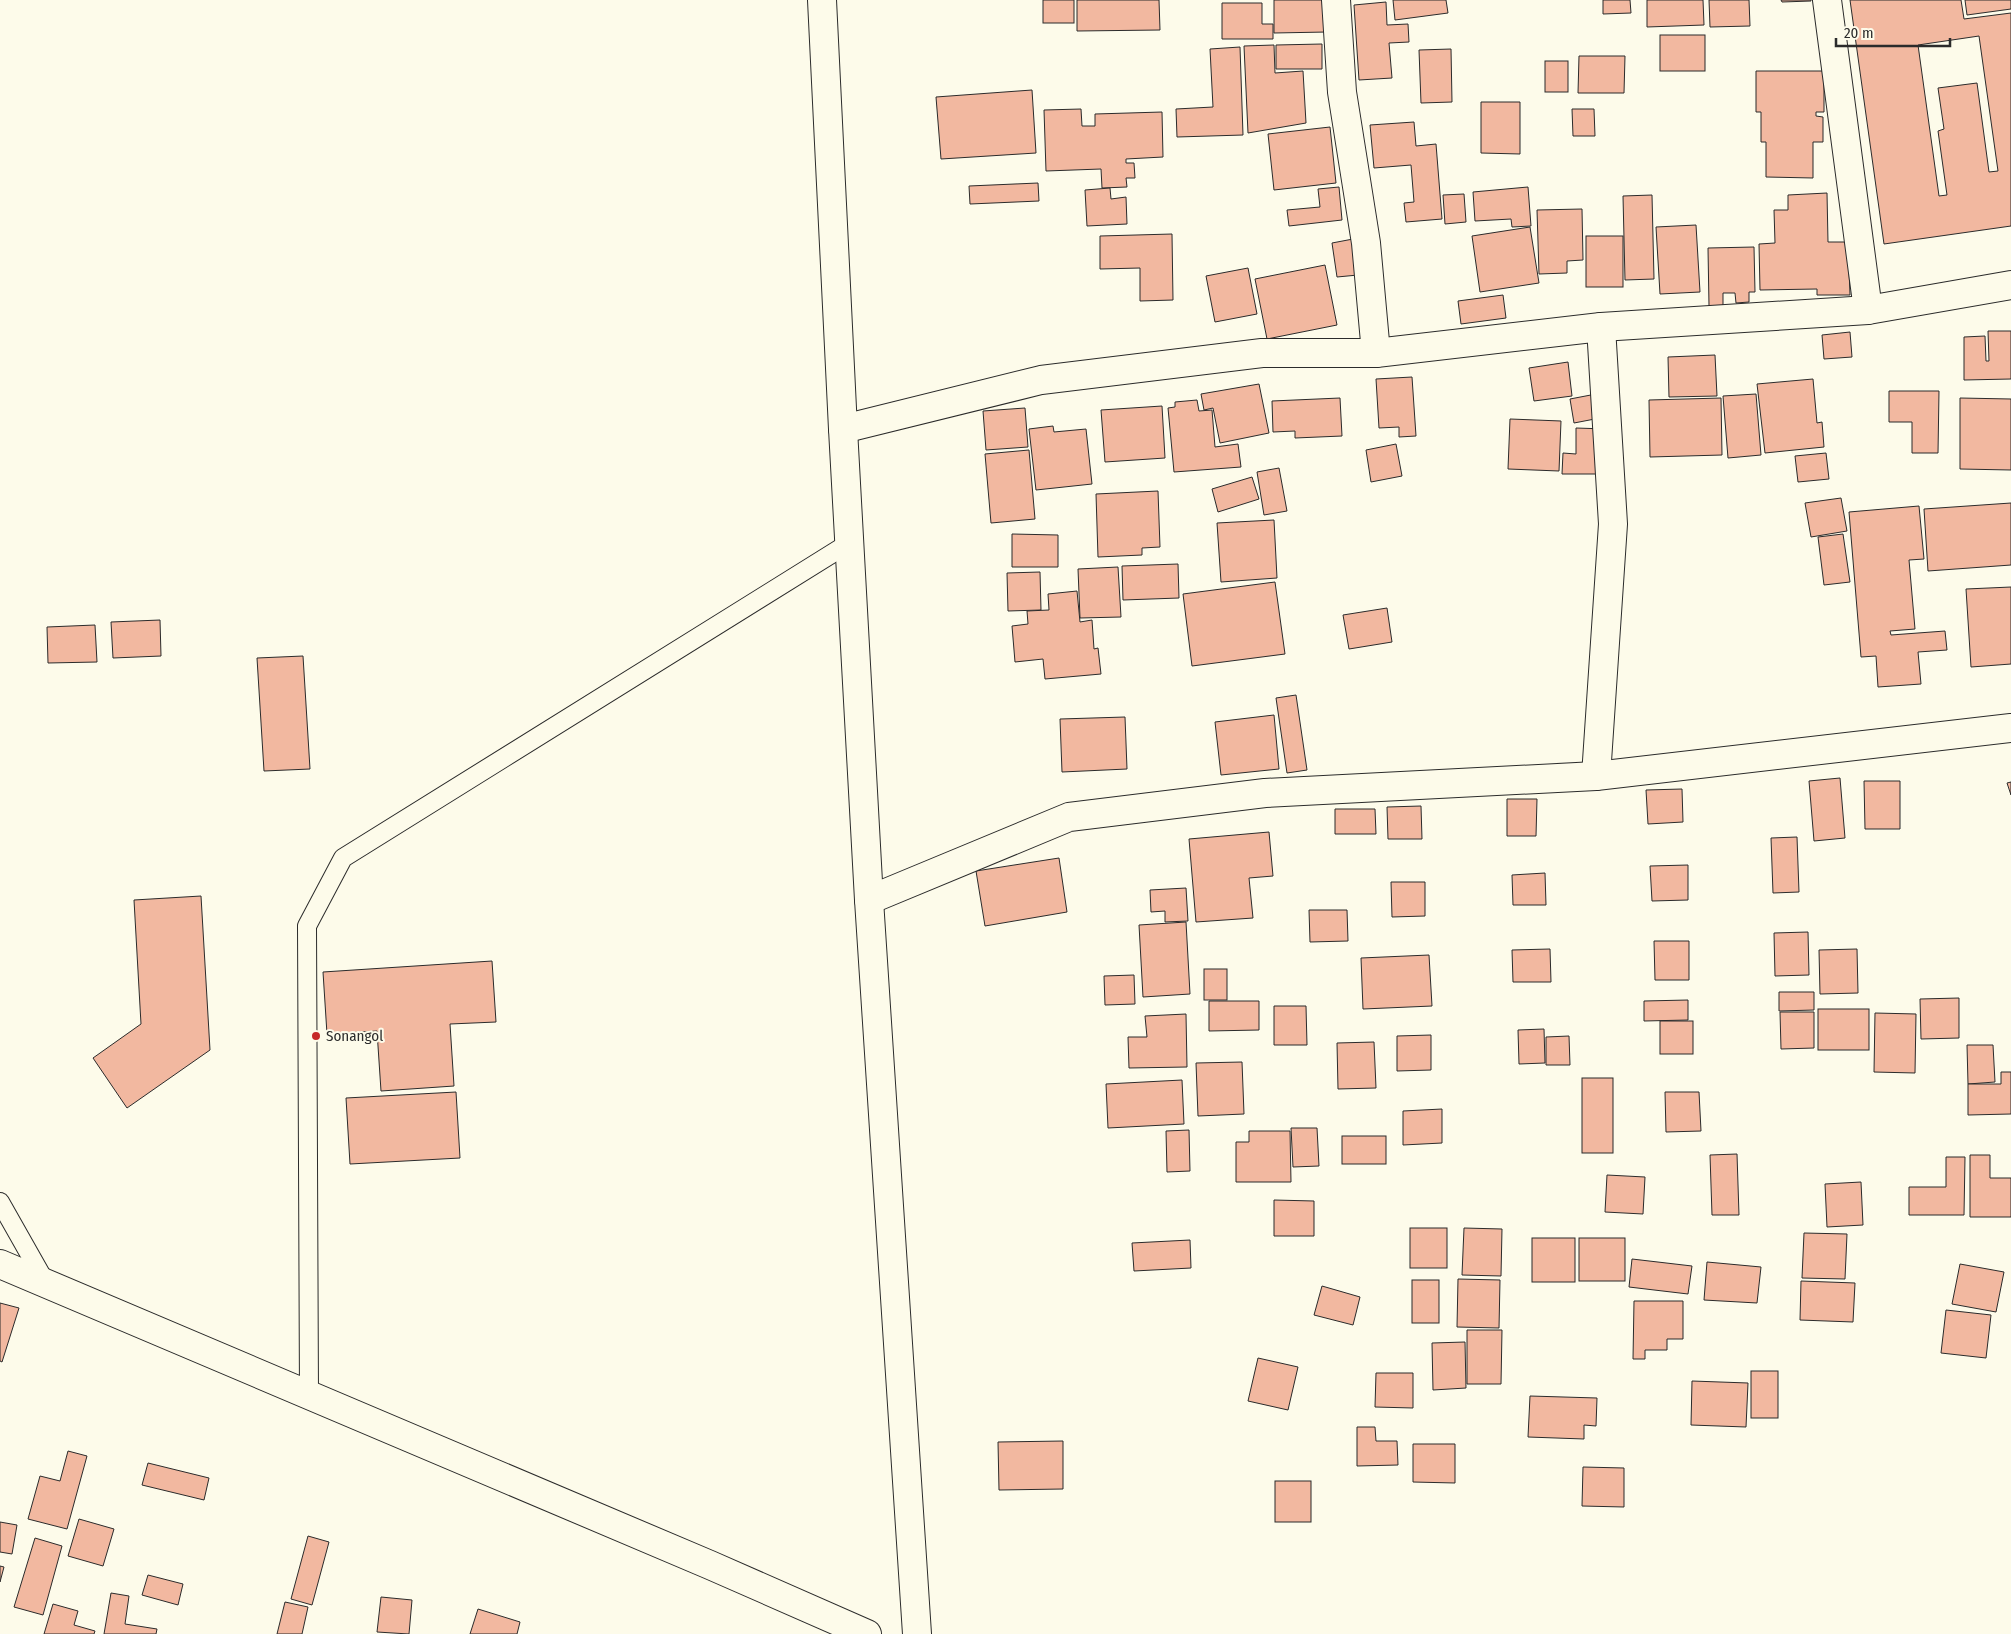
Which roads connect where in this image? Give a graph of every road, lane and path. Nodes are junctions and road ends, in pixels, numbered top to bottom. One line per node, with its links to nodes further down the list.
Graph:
1 (822, 0): 8 (street)
2 (1336, 0): 7 (street)
3 (1827, 0): 5 (street)
4 (2011, 285): 5 (street)
5 (1868, 310): 6 (street)
6 (1602, 327): 7 (street); 11 (street)
7 (1376, 353): 8 (street)
8 (843, 429): 9 (street)
9 (849, 543): 12 (street); 16 (lane)
10 (2011, 728): 11 (street)
11 (1596, 776): 12 (street)
12 (869, 900): 18 (street)
13 (0, 1202): 15 (lane)
14 (0, 1264): 15 (street)
15 (48, 1286): 16 (street)
16 (309, 1396): 17 (street)
17 (867, 1634)
18 (917, 1634)

